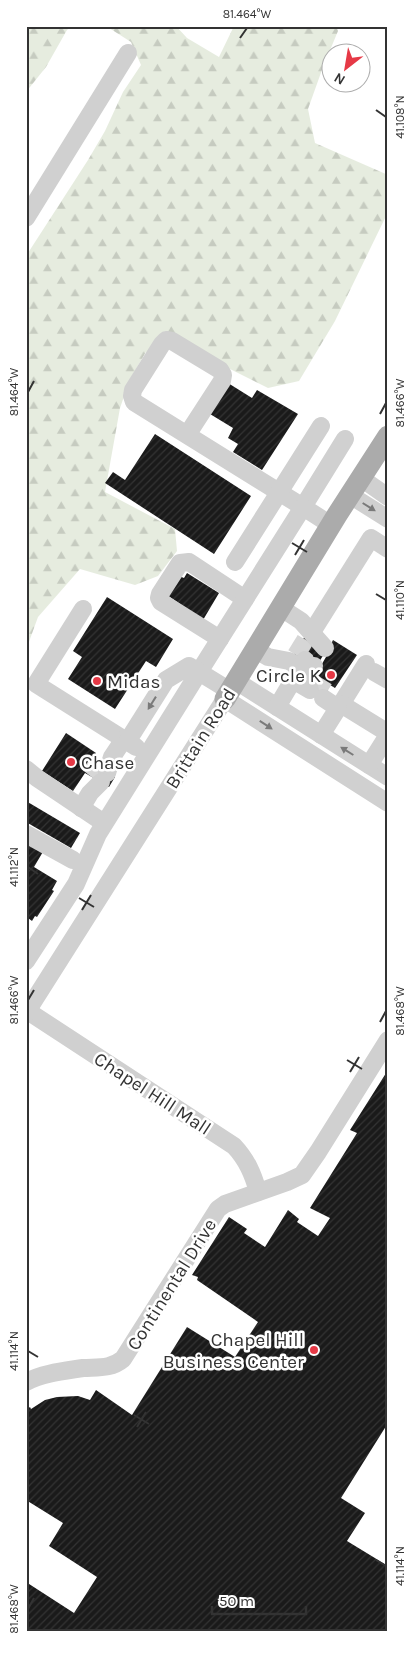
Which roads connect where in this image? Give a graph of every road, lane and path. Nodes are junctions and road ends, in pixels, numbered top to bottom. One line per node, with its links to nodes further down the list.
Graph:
1 (128, 53): 2 (street)
2 (26, 218)
3 (321, 426): 8 (street)
4 (187, 435): 4 (street); 8 (street)
5 (388, 436): 7 (main road, Brittain Road)
6 (345, 439): 10 (street)
7 (355, 487): 9 (street); 11 (street, one-way to 11); 12 (main road, Brittain Road)
8 (279, 492): 10 (street); 14 (street)
9 (388, 497)
10 (303, 507): 12 (street); 15 (street)
11 (388, 519)
12 (331, 525): 16 (main road, Brittain Road)
13 (388, 549): 16 (street)
14 (235, 562)
15 (245, 598): 18 (street); 18 (street)
16 (281, 608): 19 (main road, Brittain Road)
17 (83, 609): 23 (street)
18 (220, 639): 21 (street)
19 (256, 650): 20 (street); 24 (main road, Brittain Road)
20 (300, 666): 25 (street); 26 (street)
21 (199, 672): 24 (street); 29 (street, one-way to 29); 30 (street)
22 (376, 672): 25 (street)
23 (31, 681): 29 (street)
24 (230, 690): 26 (street); 35 (street, one-way to 35); 40 (street, Brittain Road)
25 (341, 704): 27 (street); 28 (street)
26 (277, 707): 28 (street)
27 (388, 734): 31 (street)
28 (321, 735): 31 (street, one-way to 28)
29 (126, 740): 30 (street); 34 (street)
30 (147, 754): 36 (street)
31 (369, 765): 33 (street)
32 (26, 769): 34 (street)
33 (388, 777)
34 (99, 778): 36 (street)
35 (388, 803)
36 (104, 823): 39 (street)
37 (26, 834): 38 (street)
38 (72, 860)
39 (26, 961)
40 (27, 1011): 42 (street, Chapel Hill Mall)
41 (388, 1040): 42 (street, Continental Drive)
42 (258, 1192): 43 (street, Continental Drive)
43 (26, 1382)

